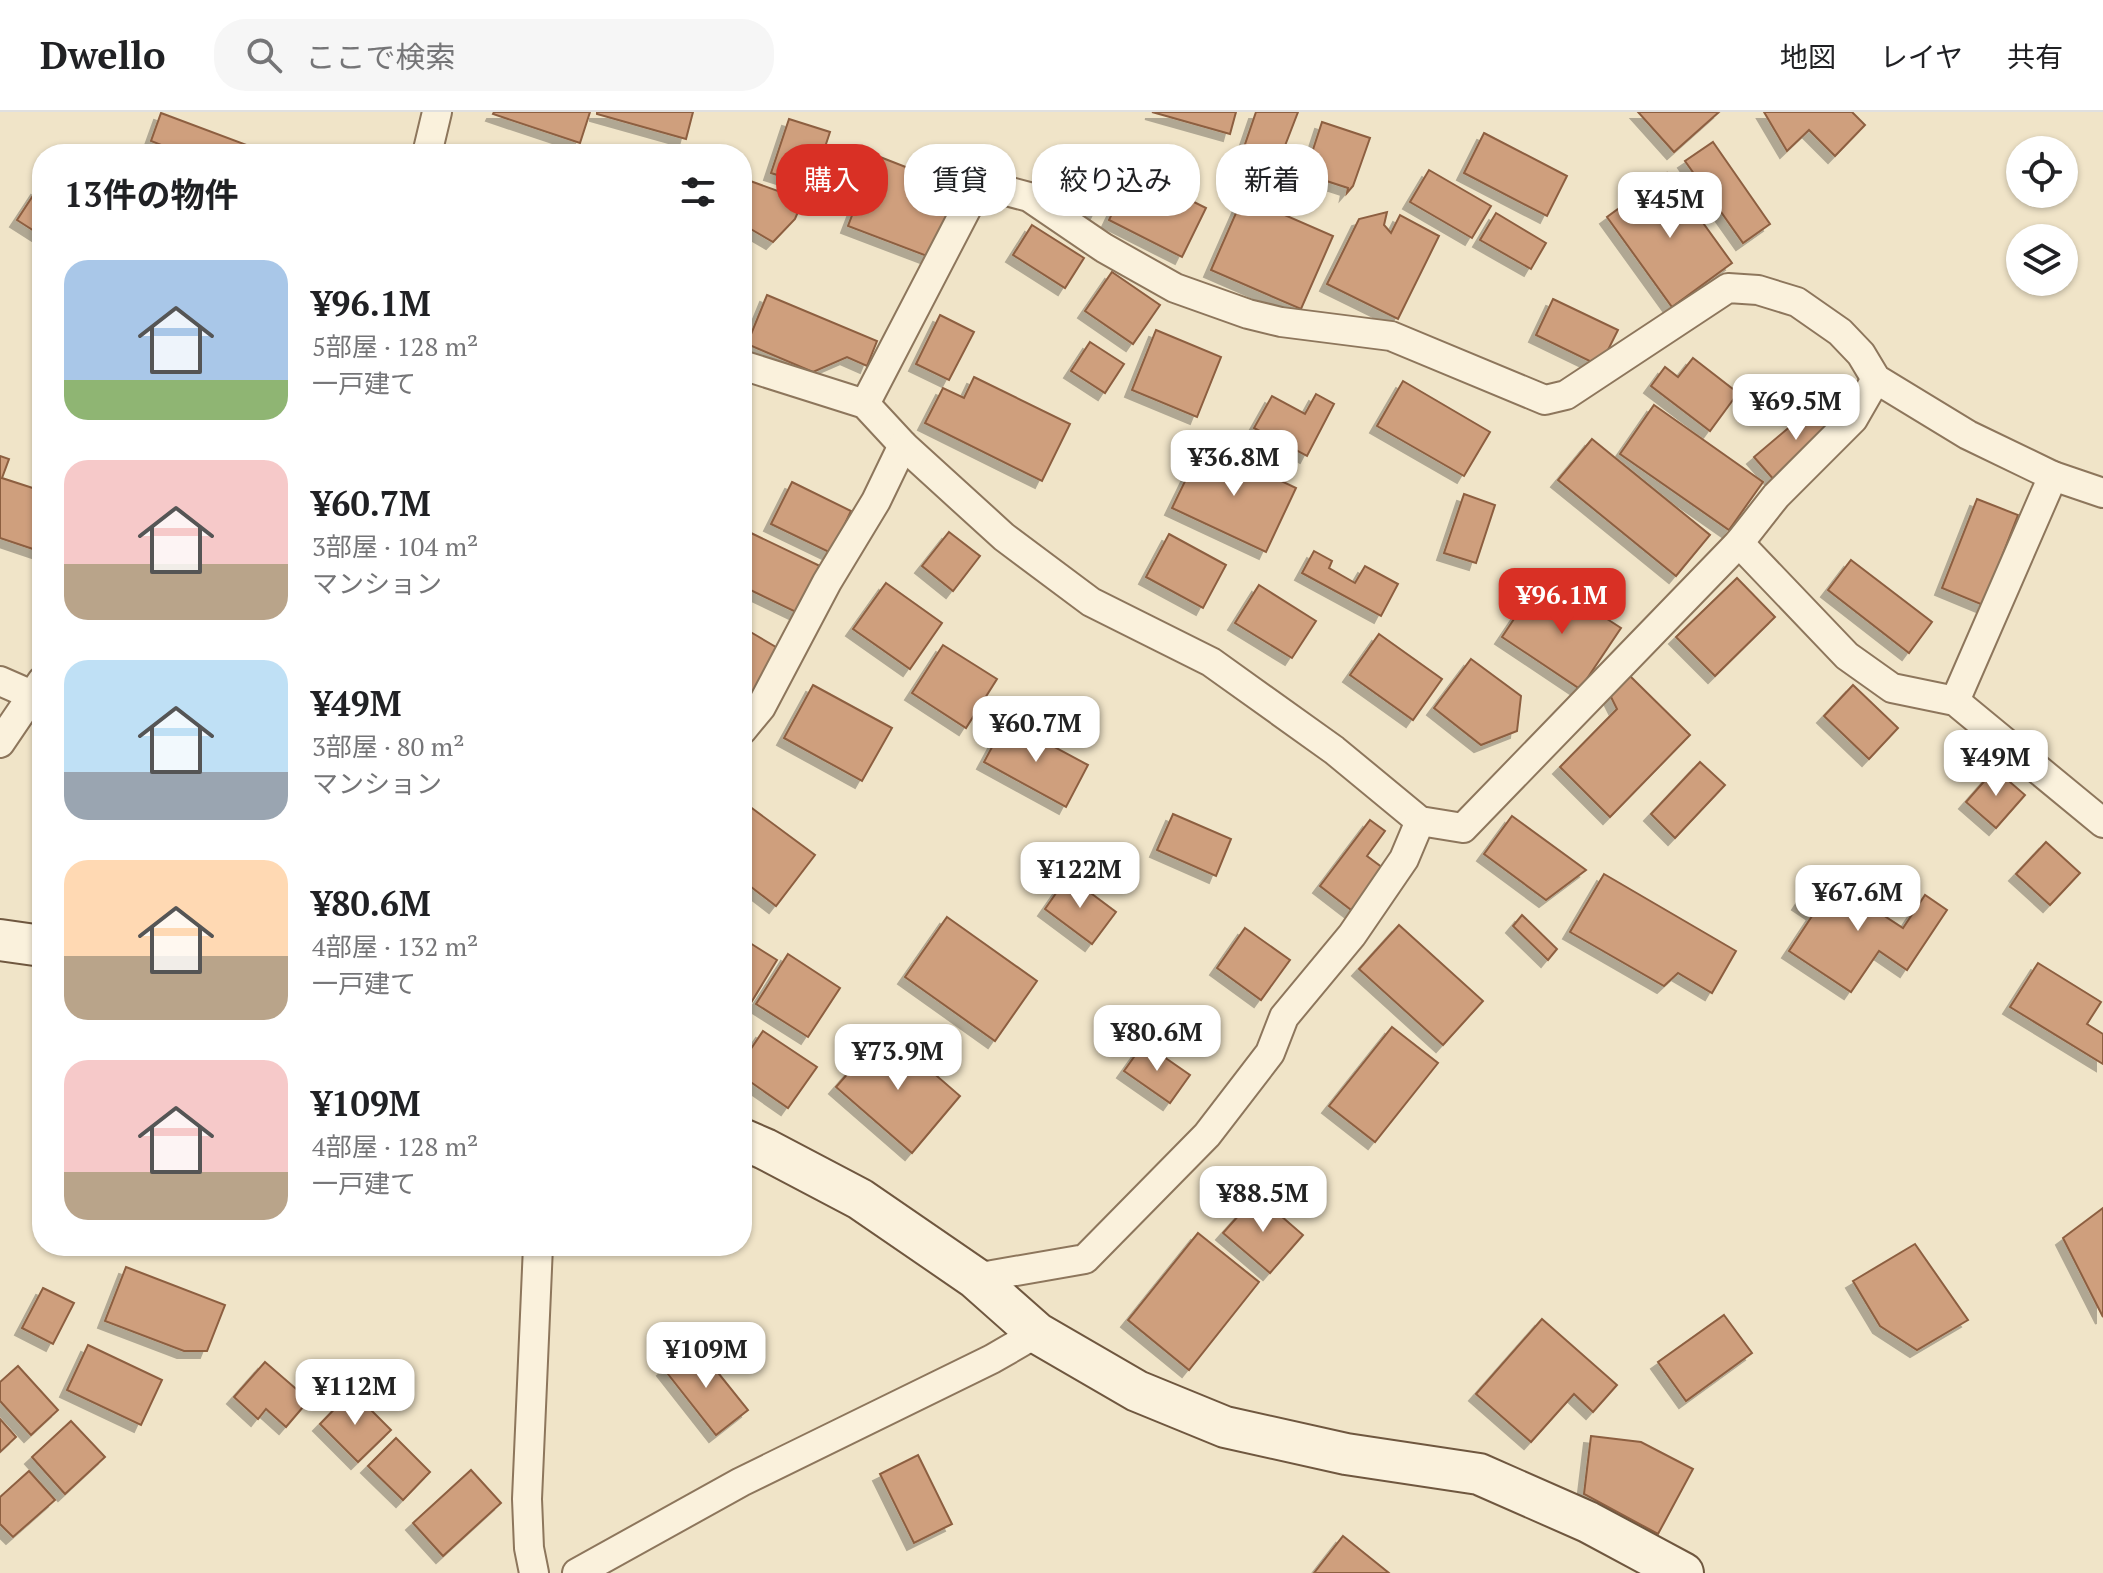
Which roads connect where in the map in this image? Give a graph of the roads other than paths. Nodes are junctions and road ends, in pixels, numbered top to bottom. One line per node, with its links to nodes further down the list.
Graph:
1 (437, 112): 2 (street)
2 (429, 144)
3 (752, 368): 5 (street)
4 (1876, 379): 5 (street); 7 (street); 9 (street)
5 (865, 404): 6 (street)
6 (903, 445): 14 (street); 16 (street)
7 (2053, 476): 8 (street); 13 (street)
8 (2103, 493)
9 (1739, 543): 13 (street); 16 (street)
10 (0, 681): 11 (street)
11 (32, 687)
12 (32, 695): 15 (street)
13 (1955, 701): 17 (street)
14 (752, 718)
15 (0, 743)
16 (1420, 821): 22 (street)
17 (2103, 823)
18 (0, 940): 19 (street)
19 (32, 945)
20 (752, 1143): 22 (street)
21 (538, 1256): 24 (street)
22 (975, 1278): 23 (street)
23 (1037, 1333): 25 (street); 26 (street)
24 (534, 1573)
25 (577, 1573)
26 (1683, 1573)

